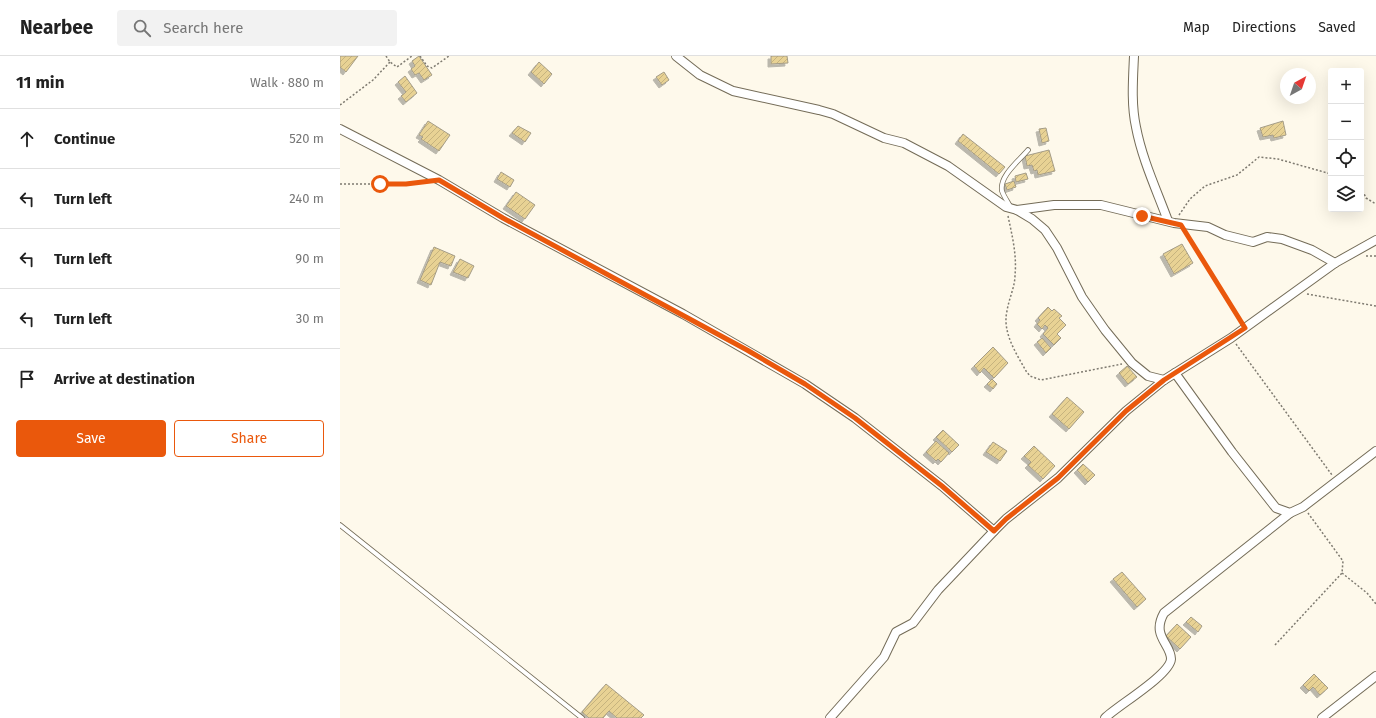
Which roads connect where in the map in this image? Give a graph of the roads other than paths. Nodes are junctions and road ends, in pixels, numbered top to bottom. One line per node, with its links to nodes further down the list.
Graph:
1 (676, 56): 5 (street)
2 (1134, 56): 6 (street)
3 (340, 129): 14 (street)
4 (1028, 150): 5 (lane)
5 (1012, 208): 6 (street); 10 (street)
6 (1174, 223): 8 (street)
7 (1376, 240): 8 (street)
8 (1335, 263): 9 (street)
9 (1175, 373): 10 (street); 12 (street)
10 (1164, 380): 14 (street)
11 (1376, 451): 12 (street)
12 (1290, 513): 18 (street)
13 (340, 525): 16 (lane)
14 (994, 531): 17 (street)
15 (1376, 676): 19 (street)
16 (582, 718)
17 (830, 718)
18 (1105, 718)
19 (1322, 718)

